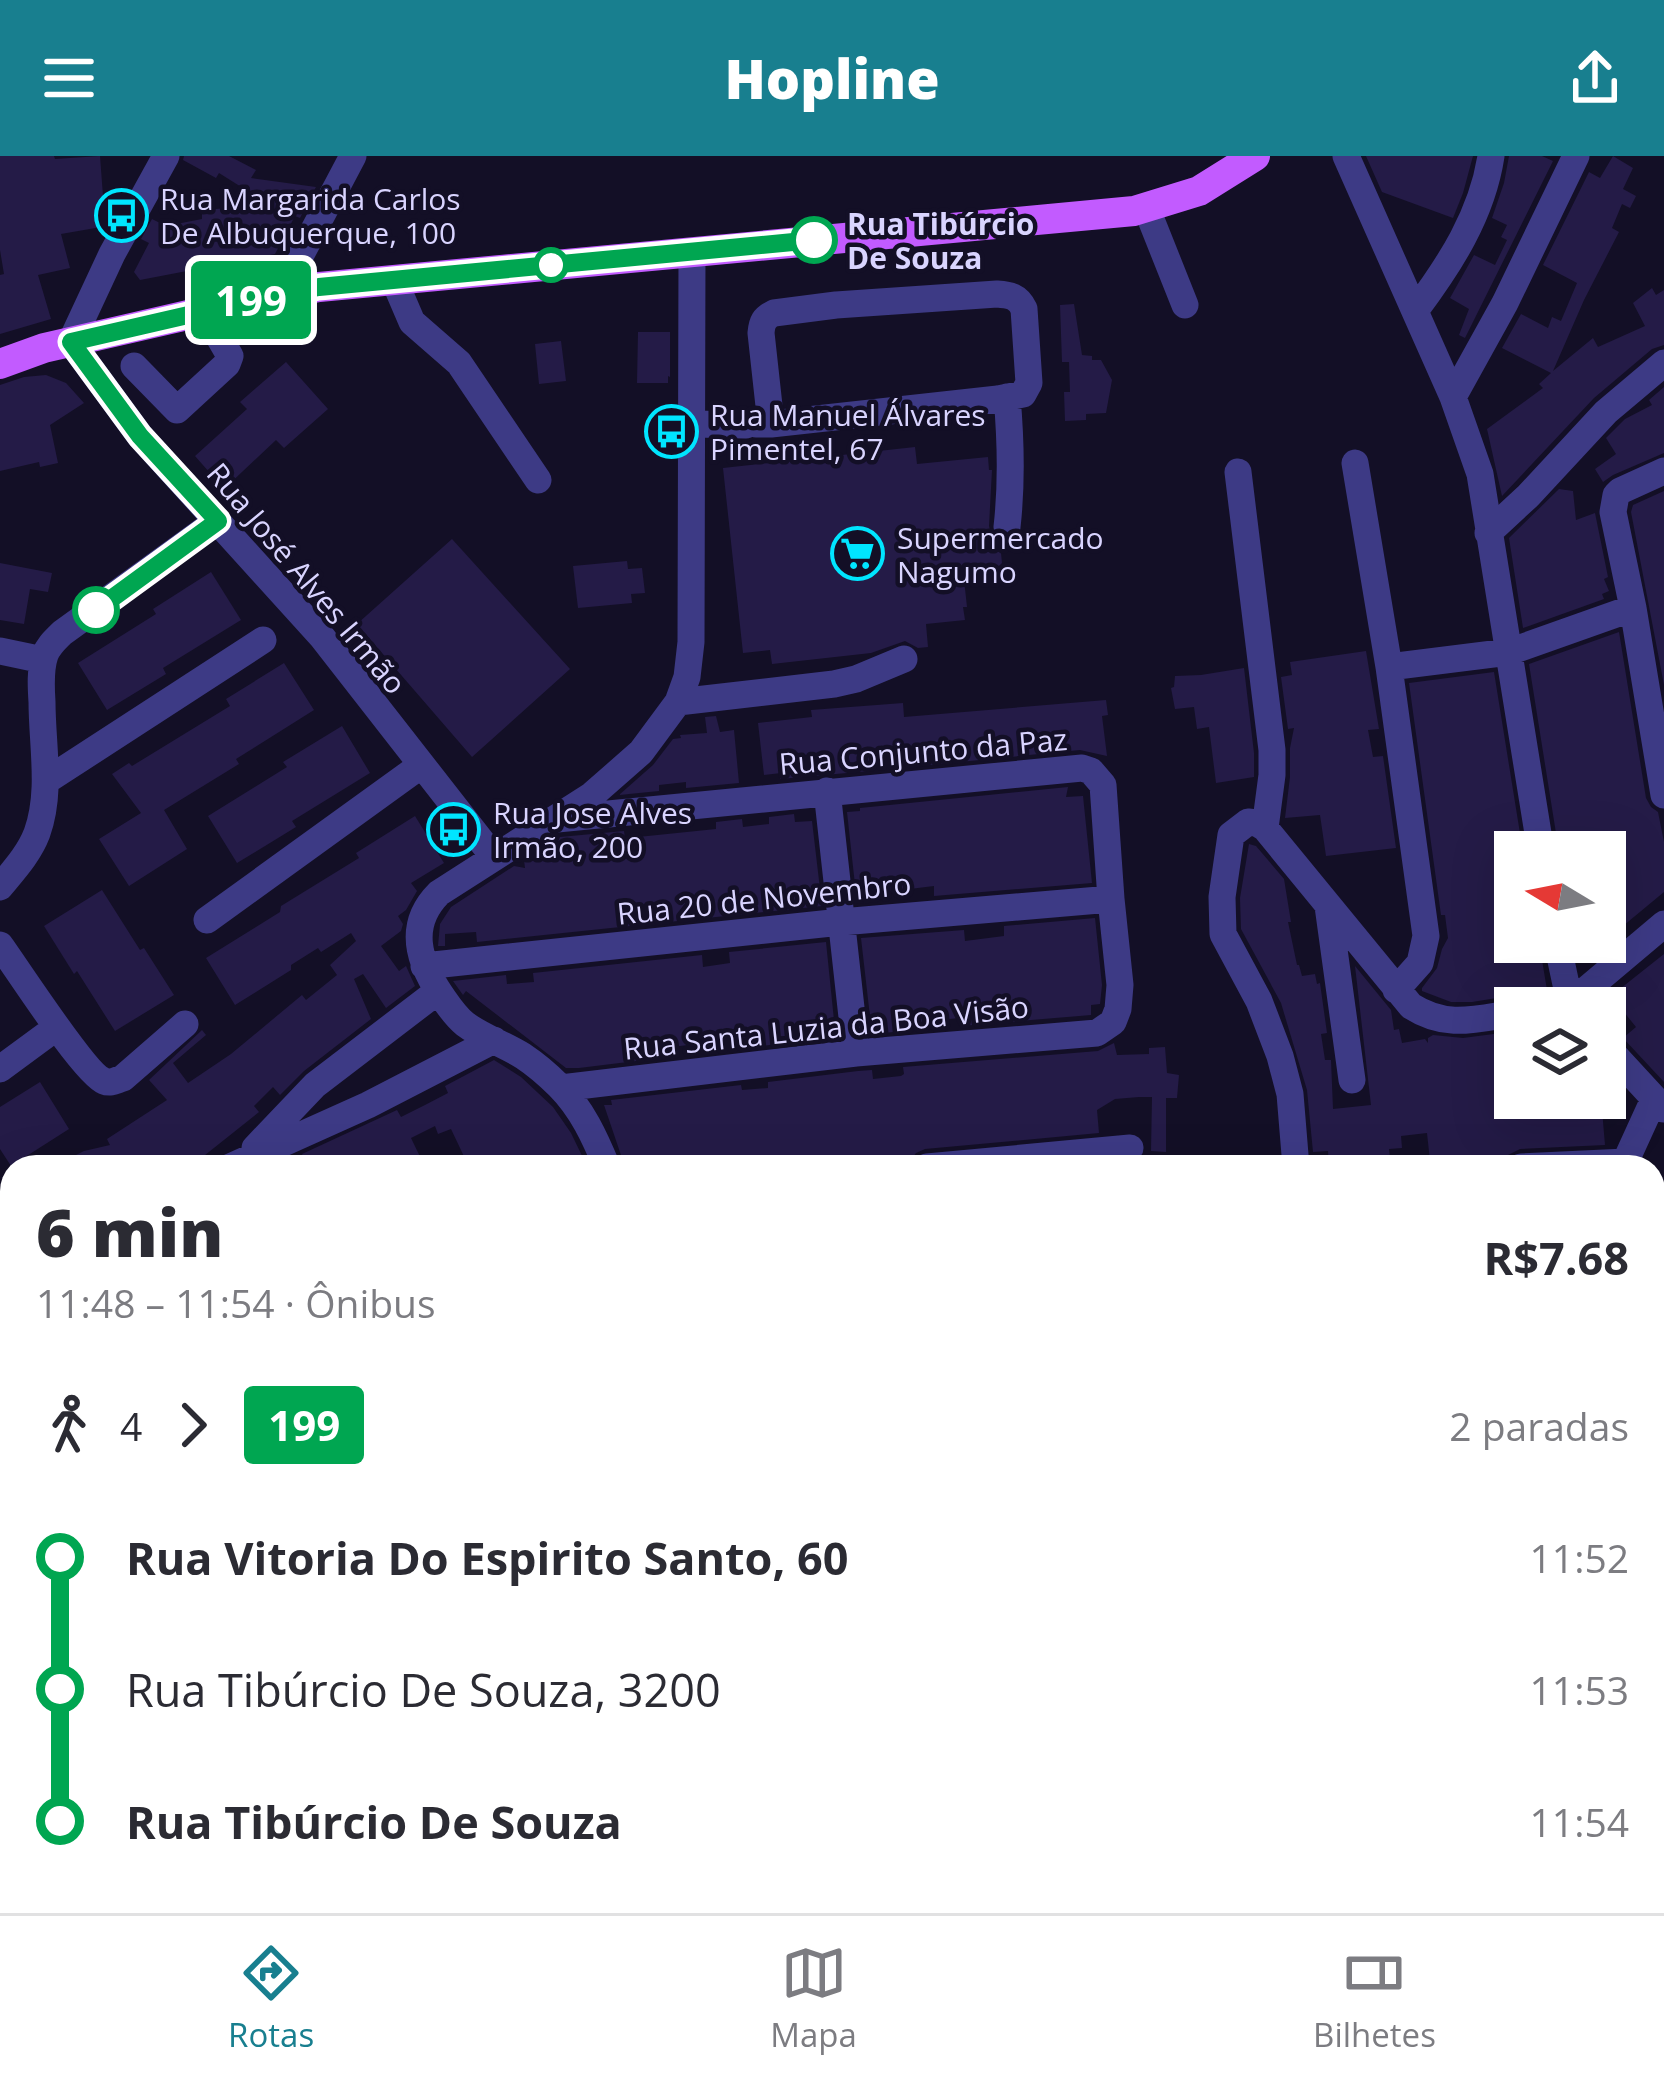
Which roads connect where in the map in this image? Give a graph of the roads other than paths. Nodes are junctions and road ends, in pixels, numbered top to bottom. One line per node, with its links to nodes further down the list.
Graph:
1 (353, 156): 10 (street)
2 (1255, 156): 7 (main road)
3 (1346, 156): 13 (street)
4 (1490, 156): 13 (street)
5 (1576, 156): 18 (street)
6 (160, 161): 14 (street)
7 (1147, 208): 8 (main road); 11 (street)
8 (692, 252): 9 (main road); 20 (street)
9 (394, 280): 10 (main road); 25 (street)
10 (275, 295): 12 (main road)
11 (1185, 305)
12 (204, 311): 14 (main road); 17 (street)
13 (1415, 311): 18 (street)
14 (71, 342): 16 (main road); 26 (street, Rua José Alves Irmão)
15 (1664, 362): 28 (street)
16 (0, 364)
17 (134, 366)
18 (1454, 397): 28 (street)
19 (1007, 398): 21 (street); 21 (street); 27 (street)
20 (693, 424): 21 (street); 36 (street)
21 (758, 424)
22 (1355, 463): 35 (street)
23 (1664, 471): 29 (street)
24 (1238, 472): 42 (street)
25 (538, 480)
26 (218, 521): 34 (street); 37 (street, Rua José Alves Irmão)
27 (1007, 527)
28 (1489, 532): 32 (street)
29 (1633, 608): 32 (street); 40 (street)
30 (263, 640): 38 (street)
31 (0, 652): 34 (street)
32 (1509, 652): 35 (street); 43 (street)
33 (904, 659): 36 (street)
34 (43, 660): 38 (street)
35 (1389, 667): 54 (street)
36 (678, 702): 41 (street)
37 (420, 766): 44 (street, Rua José Alves Irmão); 48 (street)
38 (46, 782): 45 (street)
39 (827, 791): 41 (street, Rua Conjunto da Paz); 46 (street, Rua Conjunto da Paz); 49 (street)
40 (1664, 795)
41 (557, 819): 44 (street)
42 (1261, 826): 47 (street); 73 (street)
43 (1538, 831)
44 (493, 856): 52 (street)
45 (0, 886)
46 (1111, 899): 49 (street, Rua 20 de Novembro); 58 (street, Rua Conjunto da Paz)
47 (1328, 906): 54 (street); 63 (street)
48 (207, 920)
49 (842, 922): 52 (street, Rua 20 de Novembro); 60 (street)
50 (1664, 924): 53 (street)
51 (0, 945): 57 (street)
52 (431, 978): 59 (street); 64 (street)
53 (1587, 987)
54 (1396, 990): 55 (street)
55 (1494, 1016)
56 (185, 1024): 57 (street)
57 (57, 1028): 62 (street)
58 (1097, 1033): 60 (street, Rua Santa Luzia da Boa Visão)
59 (494, 1040): 65 (street); 67 (street)
60 (856, 1053): 65 (street, Rua Santa Luzia da Boa Visão)
61 (1626, 1068): 66 (street)
62 (0, 1069)
63 (1352, 1080)
64 (314, 1085): 67 (street); 69 (street)
65 (561, 1088): 71 (street)
66 (1659, 1104): 74 (street)
67 (339, 1118): 70 (street)
68 (1130, 1148): 72 (street)
69 (245, 1155)
70 (255, 1155)
71 (600, 1155)
72 (1055, 1155)
73 (1295, 1155)
74 (1629, 1155)

